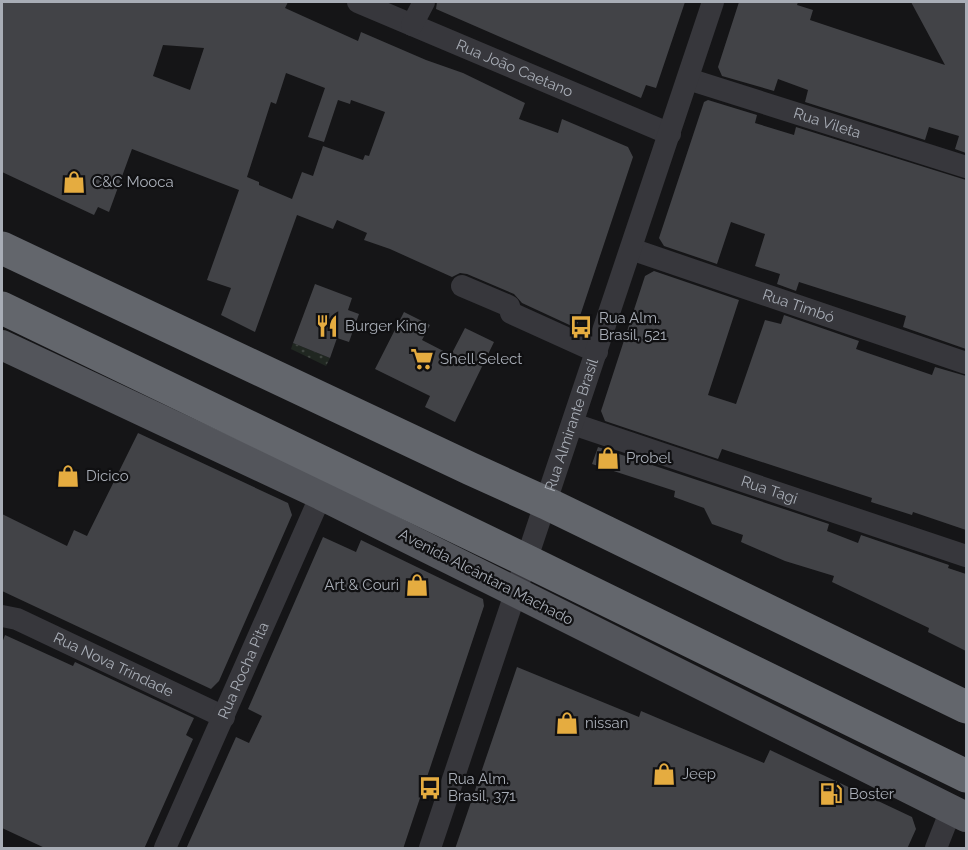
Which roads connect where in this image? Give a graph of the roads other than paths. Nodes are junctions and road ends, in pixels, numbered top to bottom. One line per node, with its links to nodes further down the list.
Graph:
1 (358, 2): 4 (street, Rua João Caetano)
2 (424, 2): 4 (street)
3 (713, 2): 5 (street, Rua Almirante Brasil)
4 (412, 25): 6 (street, Rua João Caetano)
5 (688, 79): 6 (street, Rua Almirante Brasil); 7 (street, Rua Vileta)
6 (670, 134): 9 (street, Rua Almirante Brasil)
7 (966, 167)
8 (2, 248): 17 (highway)
9 (631, 249): 13 (street, Rua Almirante Brasil); 14 (street, Rua Timbó)
10 (462, 286): 13 (street)
11 (2, 309): 19 (highway, Avenida Alcântara Machado)
12 (2, 345): 16 (main road, Avenida Alcântara Machado)
13 (597, 352): 15 (street, Rua Almirante Brasil)
14 (966, 363)
15 (573, 424): 17 (street, Rua Almirante Brasil); 18 (street, Rua Tagi)
16 (321, 495): 20 (main road, Avenida Alcântara Machado); 23 (street, Rua Rocha Pita)
17 (546, 503): 19 (street, Rua Almirante Brasil); 22 (highway)
18 (966, 556)
19 (525, 560): 20 (street, Rua Almirante Brasil); 24 (highway, Avenida Alcântara Machado)
20 (515, 592): 25 (main road, Avenida Alcântara Machado); 27 (street, Rua Almirante Brasil)
21 (2, 616): 23 (street, Rua Nova Trindade)
22 (966, 707)
23 (224, 717): 26 (street, Rua Rocha Pita)
24 (963, 775)
25 (959, 813): 28 (street)
26 (165, 849)
27 (430, 849)
28 (936, 849)

